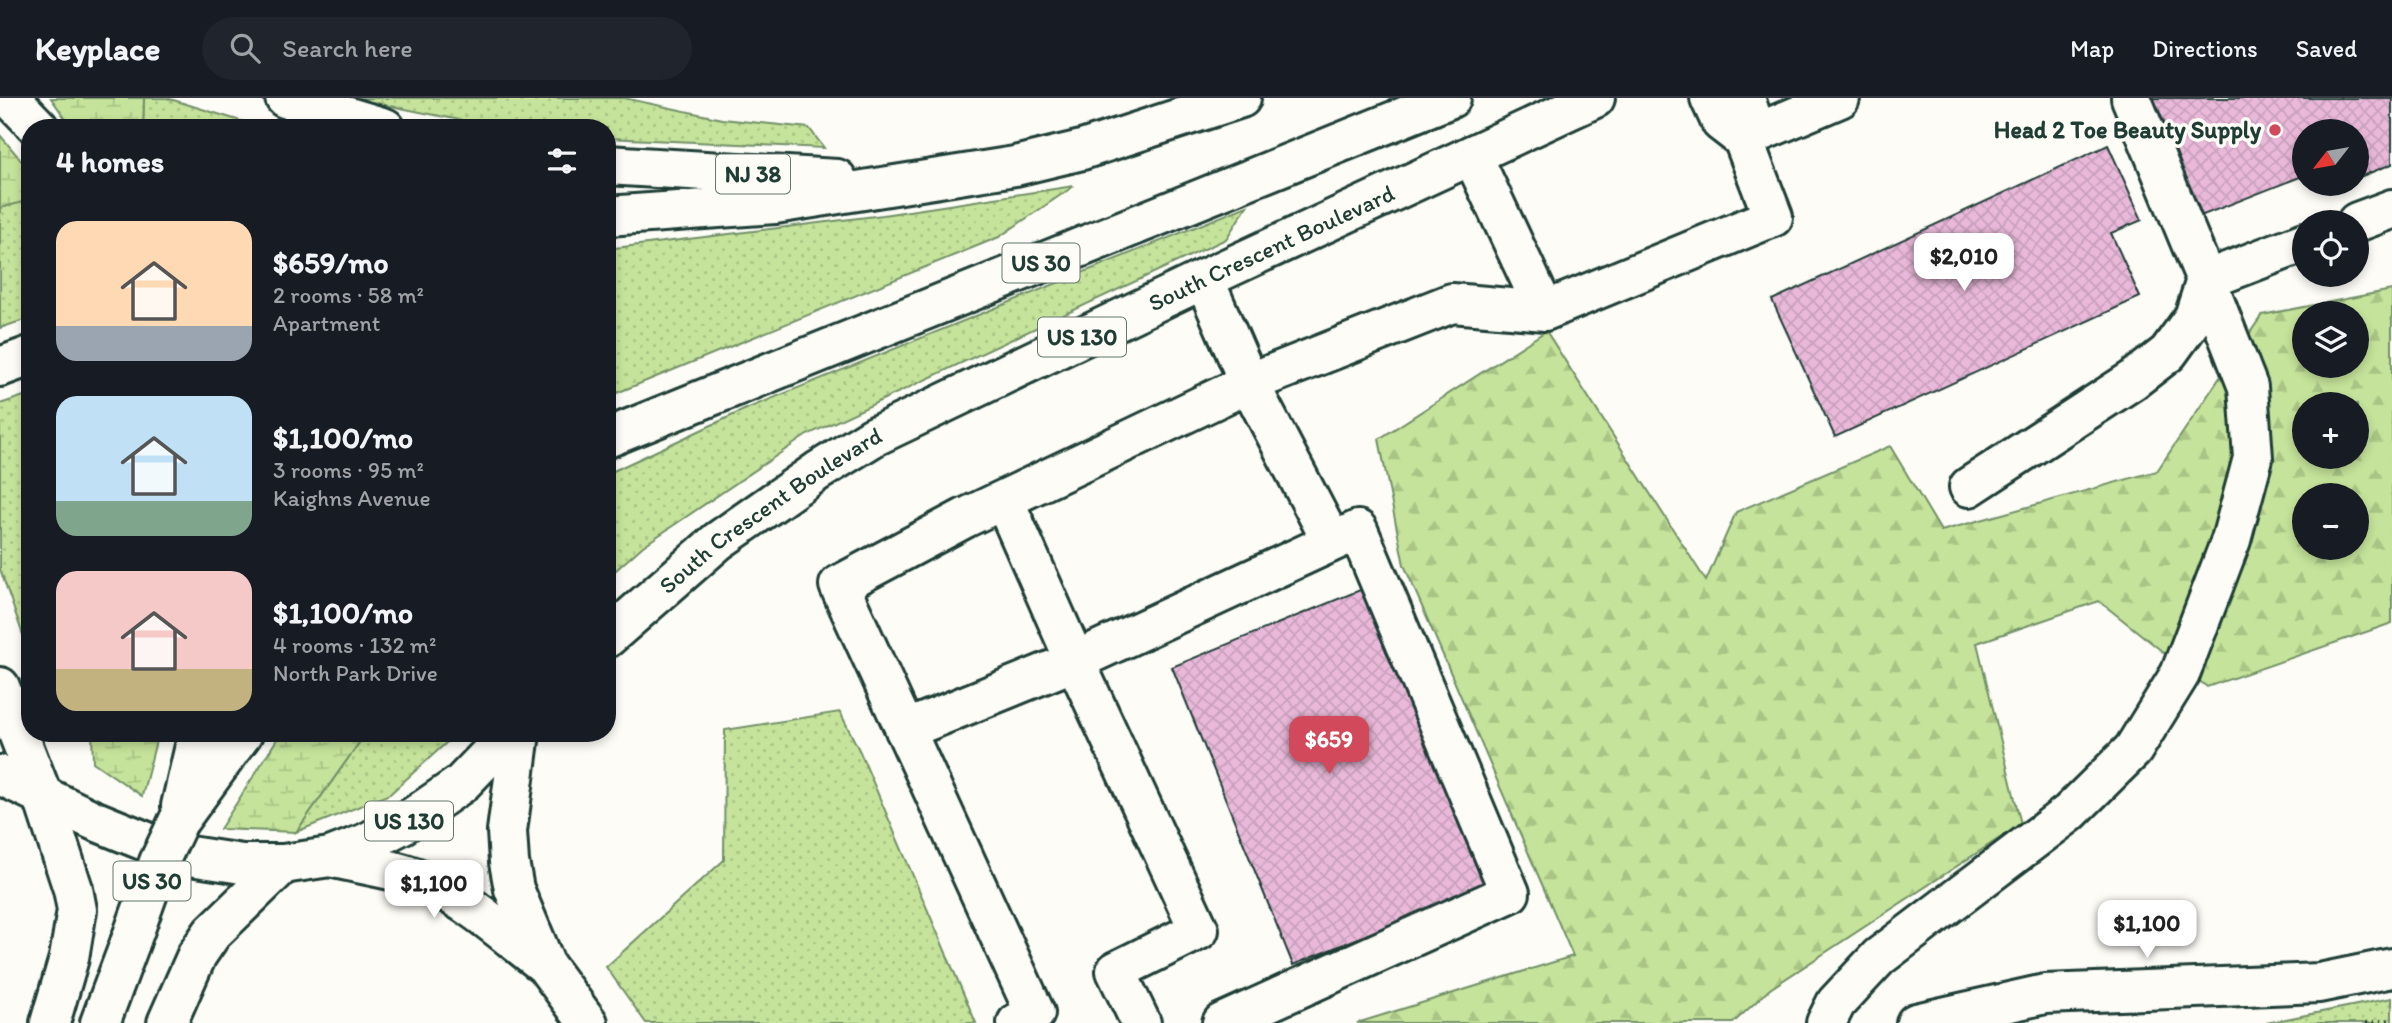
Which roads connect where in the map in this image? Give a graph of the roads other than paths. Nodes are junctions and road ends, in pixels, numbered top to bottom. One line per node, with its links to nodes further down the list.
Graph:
1 (10, 98): 10 (main road)
2 (285, 98): 11 (main road)
3 (1241, 98): 15 (main road)
4 (1451, 98): 26 (main road, US 30)
5 (1595, 98): 13 (main road, South Crescent Boulevard / US 130)
6 (1710, 98): 12 (main road)
7 (1745, 98): 12 (main road)
8 (1840, 98): 12 (main road)
9 (2131, 98): 21 (main road)
10 (30, 119)
11 (355, 119)
12 (1743, 139): 22 (main road)
13 (1472, 155): 20 (main road, South Crescent Boulevard / US 130); 22 (main road)
14 (616, 166): 15 (main road, NJ 38)
15 (898, 183): 17 (main road)
16 (2392, 209): 18 (main road)
17 (616, 215)
18 (2369, 218)
19 (2292, 247): 21 (main road)
20 (1204, 279): 25 (main road); 30 (main road, South Crescent Boulevard / US 130)
21 (2206, 280): 27 (main road); 54 (main road)
22 (1545, 311): 25 (main road)
23 (21, 359): 24 (main road)
24 (0, 367)
25 (1249, 383): 28 (main road); 29 (main road)
26 (617, 434)
27 (1969, 487)
28 (1004, 500): 31 (main road); 33 (main road)
29 (1332, 542): 31 (main road); 53 (main road)
30 (616, 630)
31 (1075, 661): 33 (main road); 52 (main road)
32 (0, 687): 34 (main road)
33 (905, 730): 47 (main road)
34 (21, 741)
35 (22, 742): 41 (main road)
36 (196, 742): 42 (main road)
37 (236, 742): 42 (main road, US 30)
38 (501, 742): 43 (main road, US 130)
39 (519, 742): 45 (main road)
40 (0, 775): 41 (main road, US 130)
41 (43, 797): 44 (main road, US 130); 48 (main road)
42 (178, 822): 49 (main road, US 30, bridge)
43 (330, 857): 44 (main road, US 130); 45 (main road)
44 (283, 864): 50 (main road)
45 (546, 966): 51 (main road)
46 (2392, 968): 55 (main road)
47 (1032, 1020)
48 (50, 1023)
49 (100, 1023)
50 (167, 1023)
51 (588, 1023)
52 (1141, 1023)
53 (1222, 1023)
54 (1826, 1023)
55 (1916, 1023)

